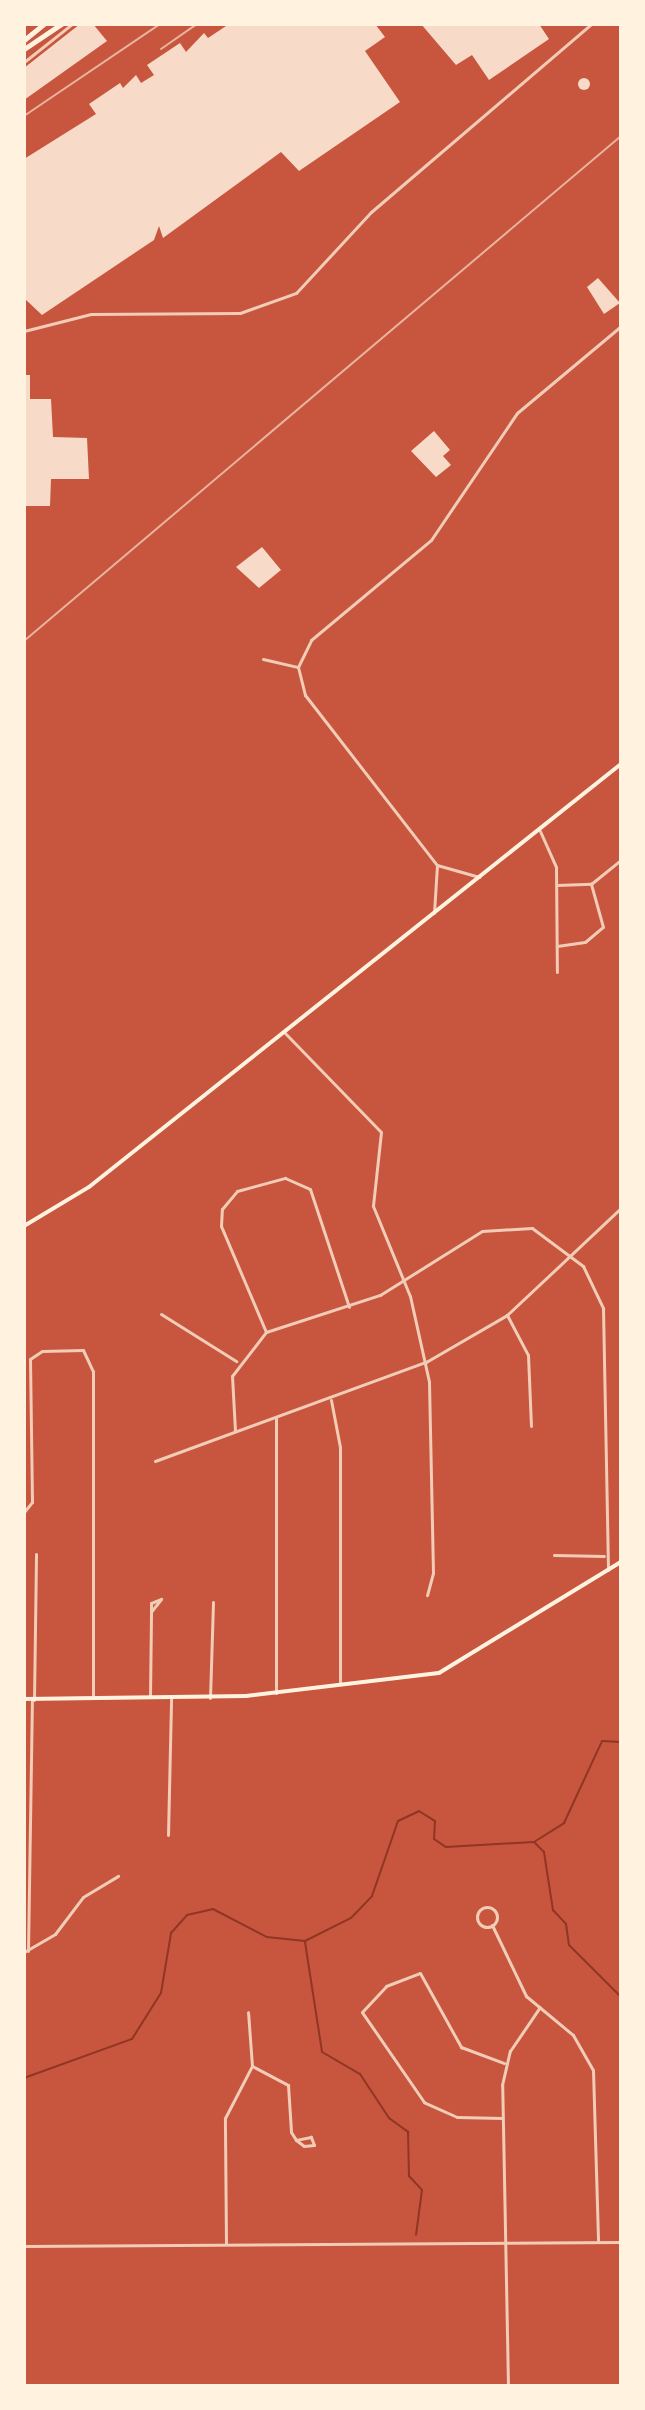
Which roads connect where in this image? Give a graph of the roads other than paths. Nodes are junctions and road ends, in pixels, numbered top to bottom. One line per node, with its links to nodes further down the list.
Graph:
1 (44, 24): 5 (highway)
2 (61, 24): 6 (highway)
3 (72, 24): 7 (street)
4 (591, 24): 9 (street)
5 (24, 40)
6 (24, 49)
7 (24, 62)
8 (621, 326): 11 (street)
9 (24, 331)
10 (263, 659): 11 (street)
11 (298, 667): 15 (street)
12 (621, 764): 13 (main road)
13 (540, 831): 16 (main road); 18 (street)
14 (621, 860): 17 (street)
15 (437, 865): 16 (street); 19 (street)
16 (481, 877): 19 (main road)
17 (591, 884): 18 (street); 20 (street)
18 (557, 885): 20 (street)
19 (434, 915): 22 (main road)
20 (557, 946): 21 (street)
21 (557, 972)
22 (284, 1032): 24 (main road); 26 (street)
23 (621, 1208): 25 (street)
24 (24, 1226)
25 (574, 1257): 26 (street); 29 (street); 42 (street)
26 (405, 1280): 27 (street); 32 (street)
27 (349, 1309): 30 (street); 30 (street)
28 (161, 1314): 31 (street)
29 (507, 1315): 32 (street); 35 (street)
30 (266, 1332): 31 (street)
31 (237, 1362): 37 (street)
32 (426, 1362): 33 (street); 45 (street)
33 (331, 1400): 34 (street); 48 (street)
34 (276, 1417): 37 (street); 49 (street)
35 (531, 1426)
36 (26, 1428): 39 (street); 53 (street)
37 (235, 1431): 38 (street)
38 (155, 1461)
39 (24, 1512)
40 (36, 1554): 55 (street)
41 (554, 1555): 42 (street)
42 (604, 1556): 44 (street)
43 (621, 1562): 44 (main road)
44 (608, 1570): 48 (main road)
45 (427, 1595)
46 (213, 1602): 51 (street)
47 (151, 1612): 54 (street)
48 (340, 1685): 49 (main road)
49 (276, 1693): 51 (main road)
50 (171, 1698): 51 (main road); 54 (main road); 56 (street)
51 (210, 1698)
52 (24, 1699): 55 (main road)
53 (93, 1699): 54 (main road); 55 (main road)
54 (150, 1699)
55 (33, 1700): 59 (street)
56 (168, 1835)
57 (118, 1876): 59 (street)
58 (492, 1925): 58 (street); 60 (street)
59 (26, 1951)
60 (540, 2007): 62 (street); 66 (street)
61 (248, 2012): 63 (street)
62 (504, 2063): 64 (street); 64 (street)
63 (252, 2066): 65 (street); 69 (street)
64 (502, 2118): 68 (street)
65 (296, 2140)
66 (598, 2242): 67 (street); 68 (street)
67 (621, 2242)
68 (503, 2243): 69 (street); 71 (street)
69 (226, 2244): 70 (street)
70 (24, 2246)
71 (508, 2386)

